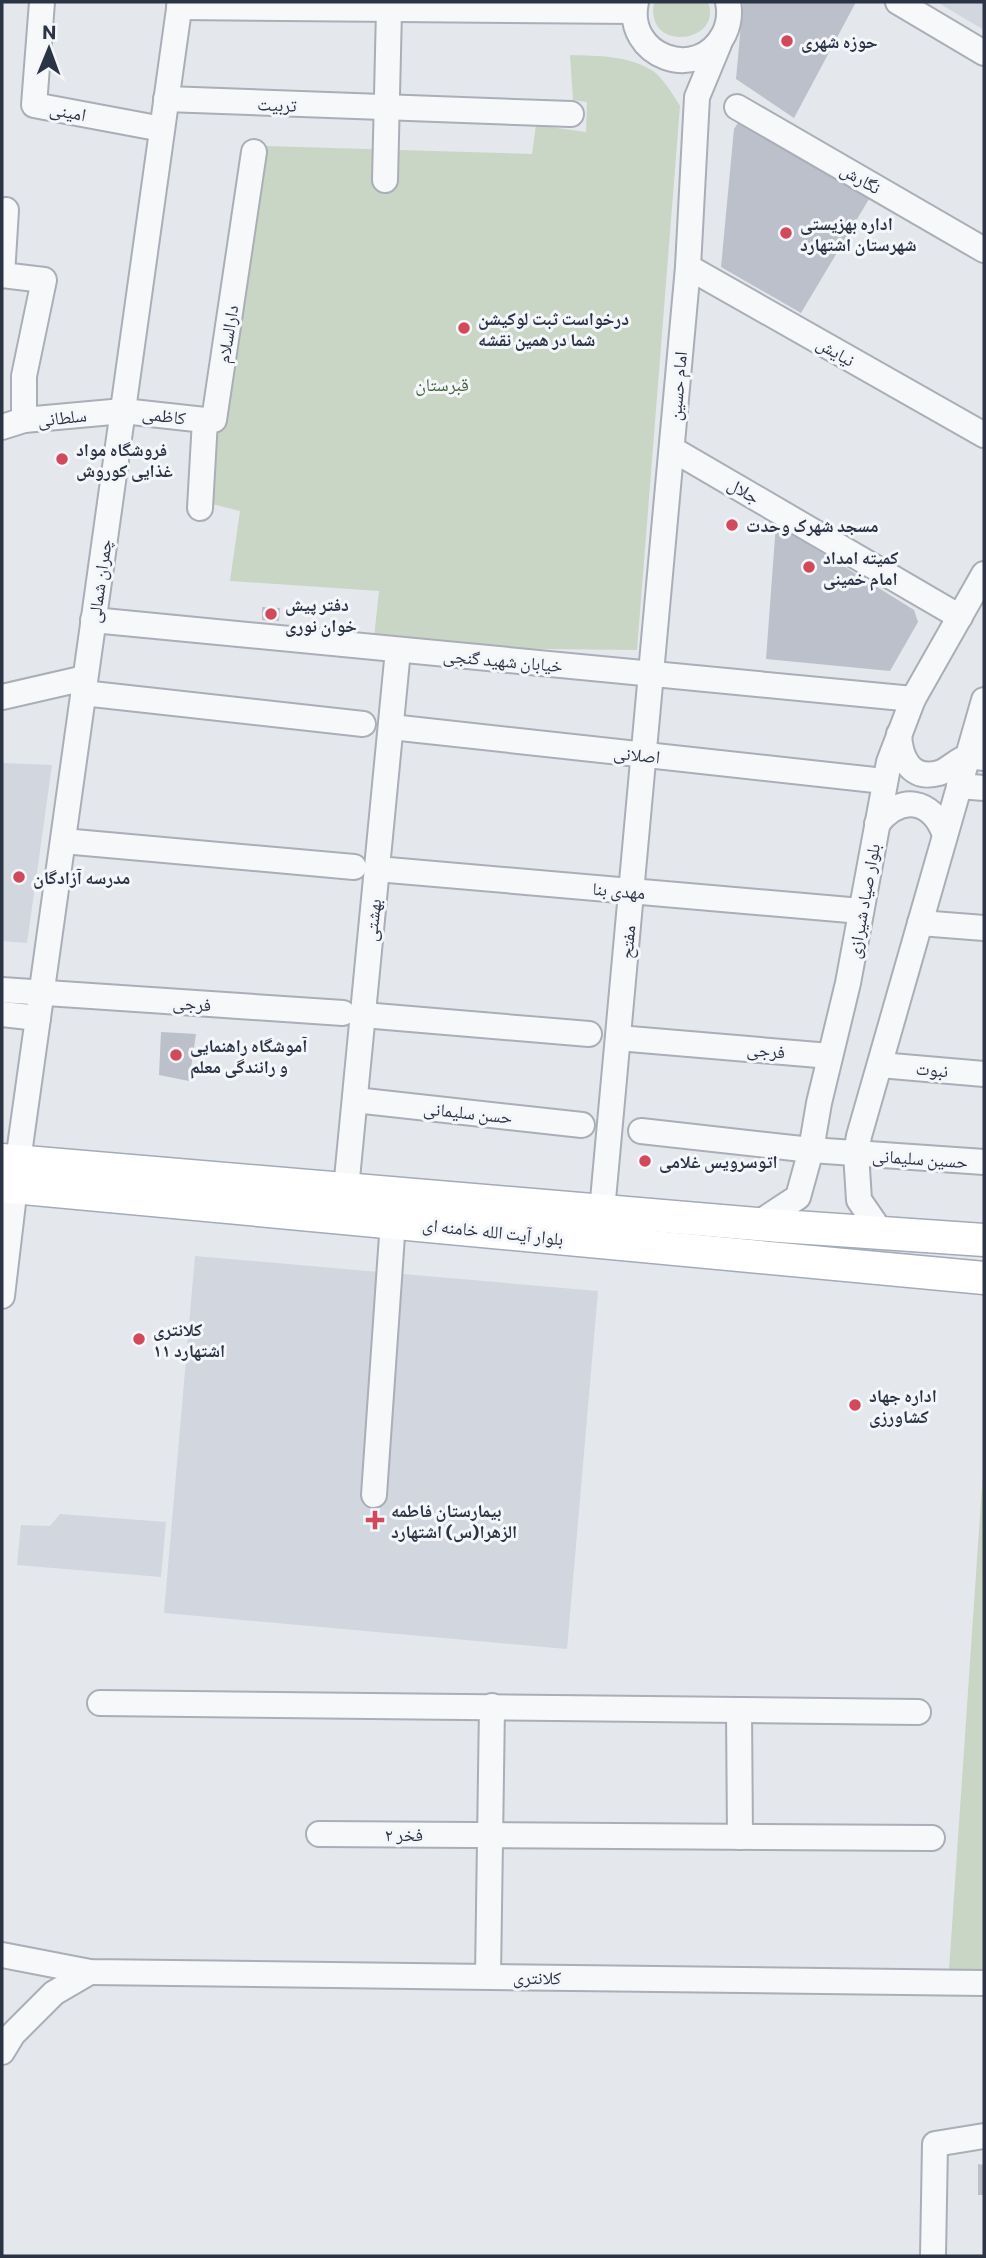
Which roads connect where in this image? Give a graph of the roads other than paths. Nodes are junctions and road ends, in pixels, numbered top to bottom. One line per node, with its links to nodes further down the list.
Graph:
1 (42, 2): 17 (street, امینی)
2 (728, 2): 9 (street, امام حسین)
3 (898, 2): 10 (street)
4 (179, 4): 8 (street); 13 (street, چمران شمالی)
5 (440, 6): 6 (street); 8 (street)
6 (537, 6): 7 (street)
7 (635, 6): 11 (street)
8 (376, 7): 15 (street)
9 (719, 44): 11 (street); 12 (street, امام حسین)
10 (984, 54)
11 (664, 57): 12 (street)
12 (697, 97): 22 (street, امام حسین)
13 (166, 99): 15 (street, تربیت); 17 (street, چمران شمالی)
14 (737, 107): 21 (street, نگارش)
15 (387, 108): 16 (street, تربیت); 19 (street)
16 (571, 114)
17 (162, 129): 23 (street, چمران شمالی)
18 (254, 152): 24 (street, دارالسلام)
19 (385, 180)
20 (6, 210): 25 (street)
21 (984, 250)
22 (688, 267): 26 (street, نیایش); 27 (street, امام حسین)
23 (123, 411): 24 (street, کاظمی); 25 (street, سلطانی); 31 (street, چمران شمالی)
24 (205, 421): 28 (street, دارالسلام)
25 (13, 424)
26 (984, 435)
27 (672, 449): 30 (street, جلال); 33 (street, امام حسین)
28 (200, 508)
29 (984, 574): 30 (street, بلوار صیاد شیرازی)
30 (971, 605): 36 (street, بلوار صیاد شیرازی)
31 (93, 620): 32 (street, خیابان شهید گنجی); 34 (street, چمران شمالی)
32 (398, 650): 33 (street, خیابان شهید گنجی); 39 (street, بهشتی)
33 (651, 674): 36 (street, خیابان شهید گنجی); 41 (street, مفتح)
34 (84, 686): 35 (street); 38 (street); 48 (street, چمران شمالی)
35 (2, 697)
36 (913, 699): 40 (street, بلوار صیاد شیرازی)
37 (984, 700): 42 (street)
38 (363, 724)
39 (391, 727): 41 (street, اصلانی); 49 (street, بهشتی)
40 (899, 734): 42 (street); 43 (street, بلوار صیاد شیرازی)
41 (644, 755): 43 (street, اصلانی); 50 (street, مفتح)
42 (975, 757): 44 (street)
43 (884, 781): 46 (street, بلوار صیاد شیرازی)
44 (959, 786): 45 (street); 47 (street)
45 (984, 788)
46 (877, 824): 47 (street); 51 (street, بلوار صیاد شیرازی)
47 (945, 835): 52 (street)
48 (63, 841): 49 (street, مهدی بنا); 55 (street, چمران شمالی)
49 (366, 868): 50 (street, مهدی بنا); 57 (street, بهشتی)
50 (631, 891): 51 (street, مهدی بنا); 60 (street, مفتح)
51 (861, 911): 61 (street, بلوار صیاد شیرازی)
52 (920, 923): 53 (street); 62 (street)
53 (984, 928)
54 (2, 990): 55 (street, فرجی)
55 (41, 993): 57 (street, فرجی); 58 (street, چمران شمالی)
56 (2, 1014): 58 (street)
57 (353, 1014): 59 (street, فرجی); 64 (street, بهشتی)
58 (38, 1018): 70 (street, چمران شمالی)
59 (589, 1034)
60 (618, 1038): 61 (street, فرجی); 72 (street, مفتح)
61 (830, 1056): 67 (street, بلوار صیاد شیرازی)
62 (880, 1065): 63 (street, نبوت); 68 (street)
63 (984, 1074)
64 (355, 1100): 65 (street, حسن سلیمانی); 71 (street, بهشتی)
65 (582, 1125)
66 (641, 1132): 67 (street)
67 (811, 1150): 68 (street, حسین سلیمانی); 74 (street, بلوار صیاد شیرازی)
68 (856, 1153): 69 (street, حسین سلیمانی); 75 (street)
69 (984, 1162)
70 (9, 1173): 71 (main road, بلوار آیت الله خامنه ای); 73 (main road, بلوار آیت الله خامنه ای); 78 (street, چمران شمالی)
71 (346, 1189): 72 (main road, بلوار آیت الله خامنه ای)
72 (602, 1211): 74 (main road, بلوار آیت الله خامنه ای)
73 (393, 1221): 77 (main road, بلوار آیت الله خامنه ای); 79 (street)
74 (757, 1224): 75 (main road, بلوار آیت الله خامنه ای)
75 (881, 1232): 76 (main road, بلوار آیت الله خامنه ای)
76 (984, 1240)
77 (984, 1279)
78 (2, 1296)
79 (373, 1495)
80 (100, 1703): 81 (street)
81 (492, 1706): 82 (street); 85 (street)
82 (739, 1710): 83 (street); 86 (street)
83 (918, 1712)
84 (319, 1834): 85 (street, فخر ۲)
85 (490, 1835): 86 (street, فخر ۲); 90 (street)
86 (740, 1837): 87 (street, فخر ۲)
87 (932, 1838)
88 (2, 1955): 89 (street, کلانتری)
89 (89, 1972): 90 (street, کلانتری); 92 (street)
90 (488, 1976): 91 (street, کلانتری)
91 (984, 1983)
92 (2, 2052)
93 (984, 2136): 94 (street)
94 (933, 2256)

